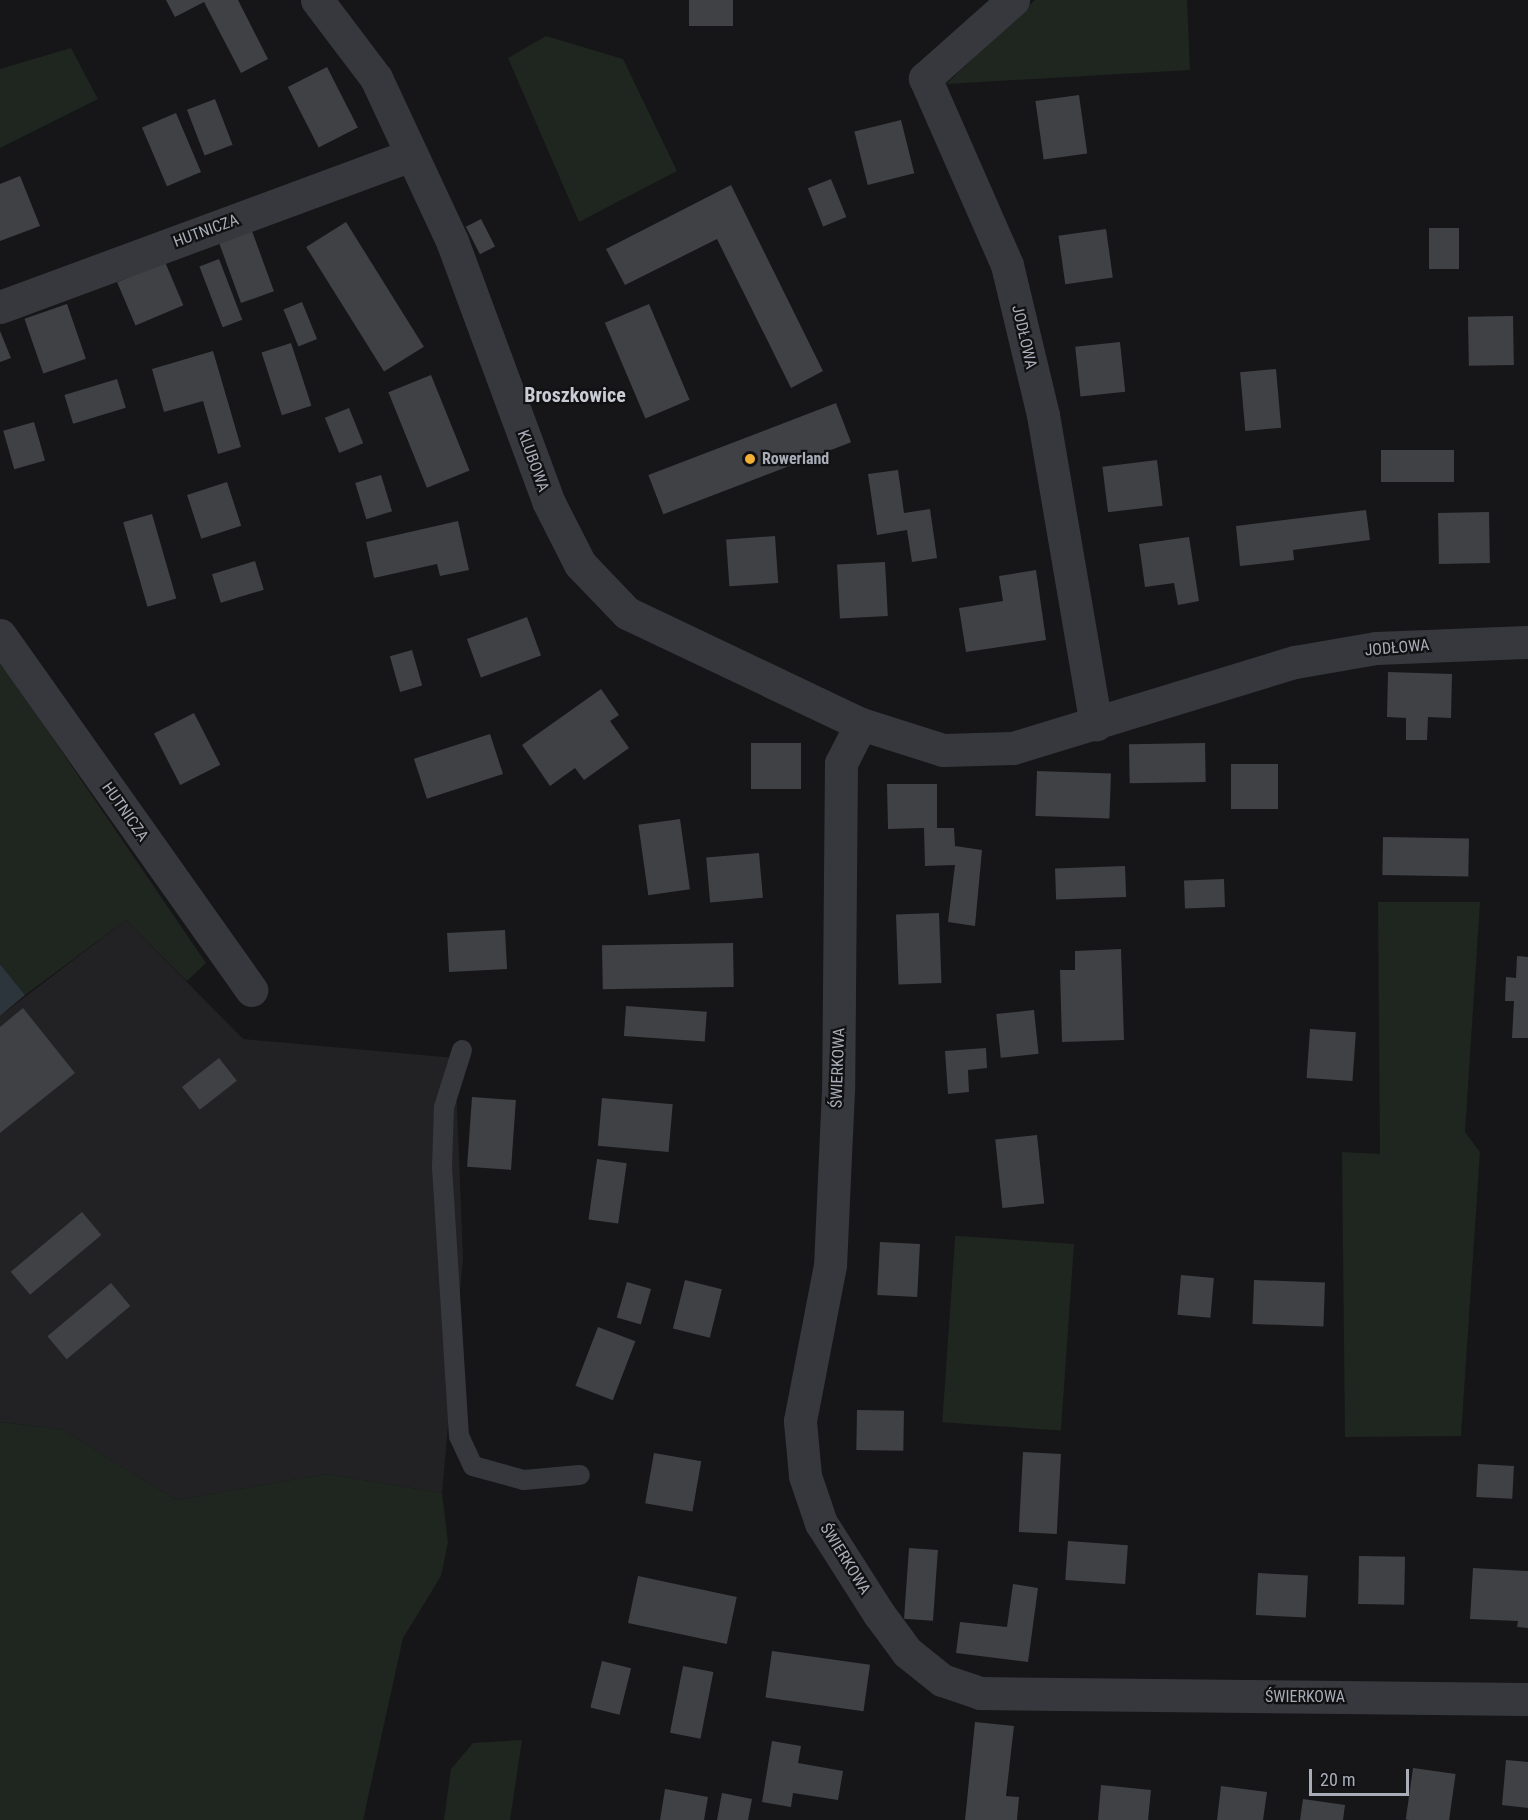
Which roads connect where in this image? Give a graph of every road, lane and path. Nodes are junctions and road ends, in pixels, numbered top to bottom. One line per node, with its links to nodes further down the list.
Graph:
1 (317, 0): 3 (street, KLUBOWA)
2 (1013, 0): 8 (street, JODŁOWA)
3 (412, 155): 4 (street, HUTNICZA); 7 (street, KLUBOWA)
4 (0, 307)
5 (0, 635): 9 (street, HUTNICZA)
6 (1528, 642): 8 (street, JODŁOWA)
7 (861, 724): 8 (street, JODŁOWA); 12 (street, ŚWIERKOWA)
8 (1096, 725)
9 (251, 990)
10 (462, 1050): 11 (lane)
11 (580, 1475)
12 (1528, 1699)

